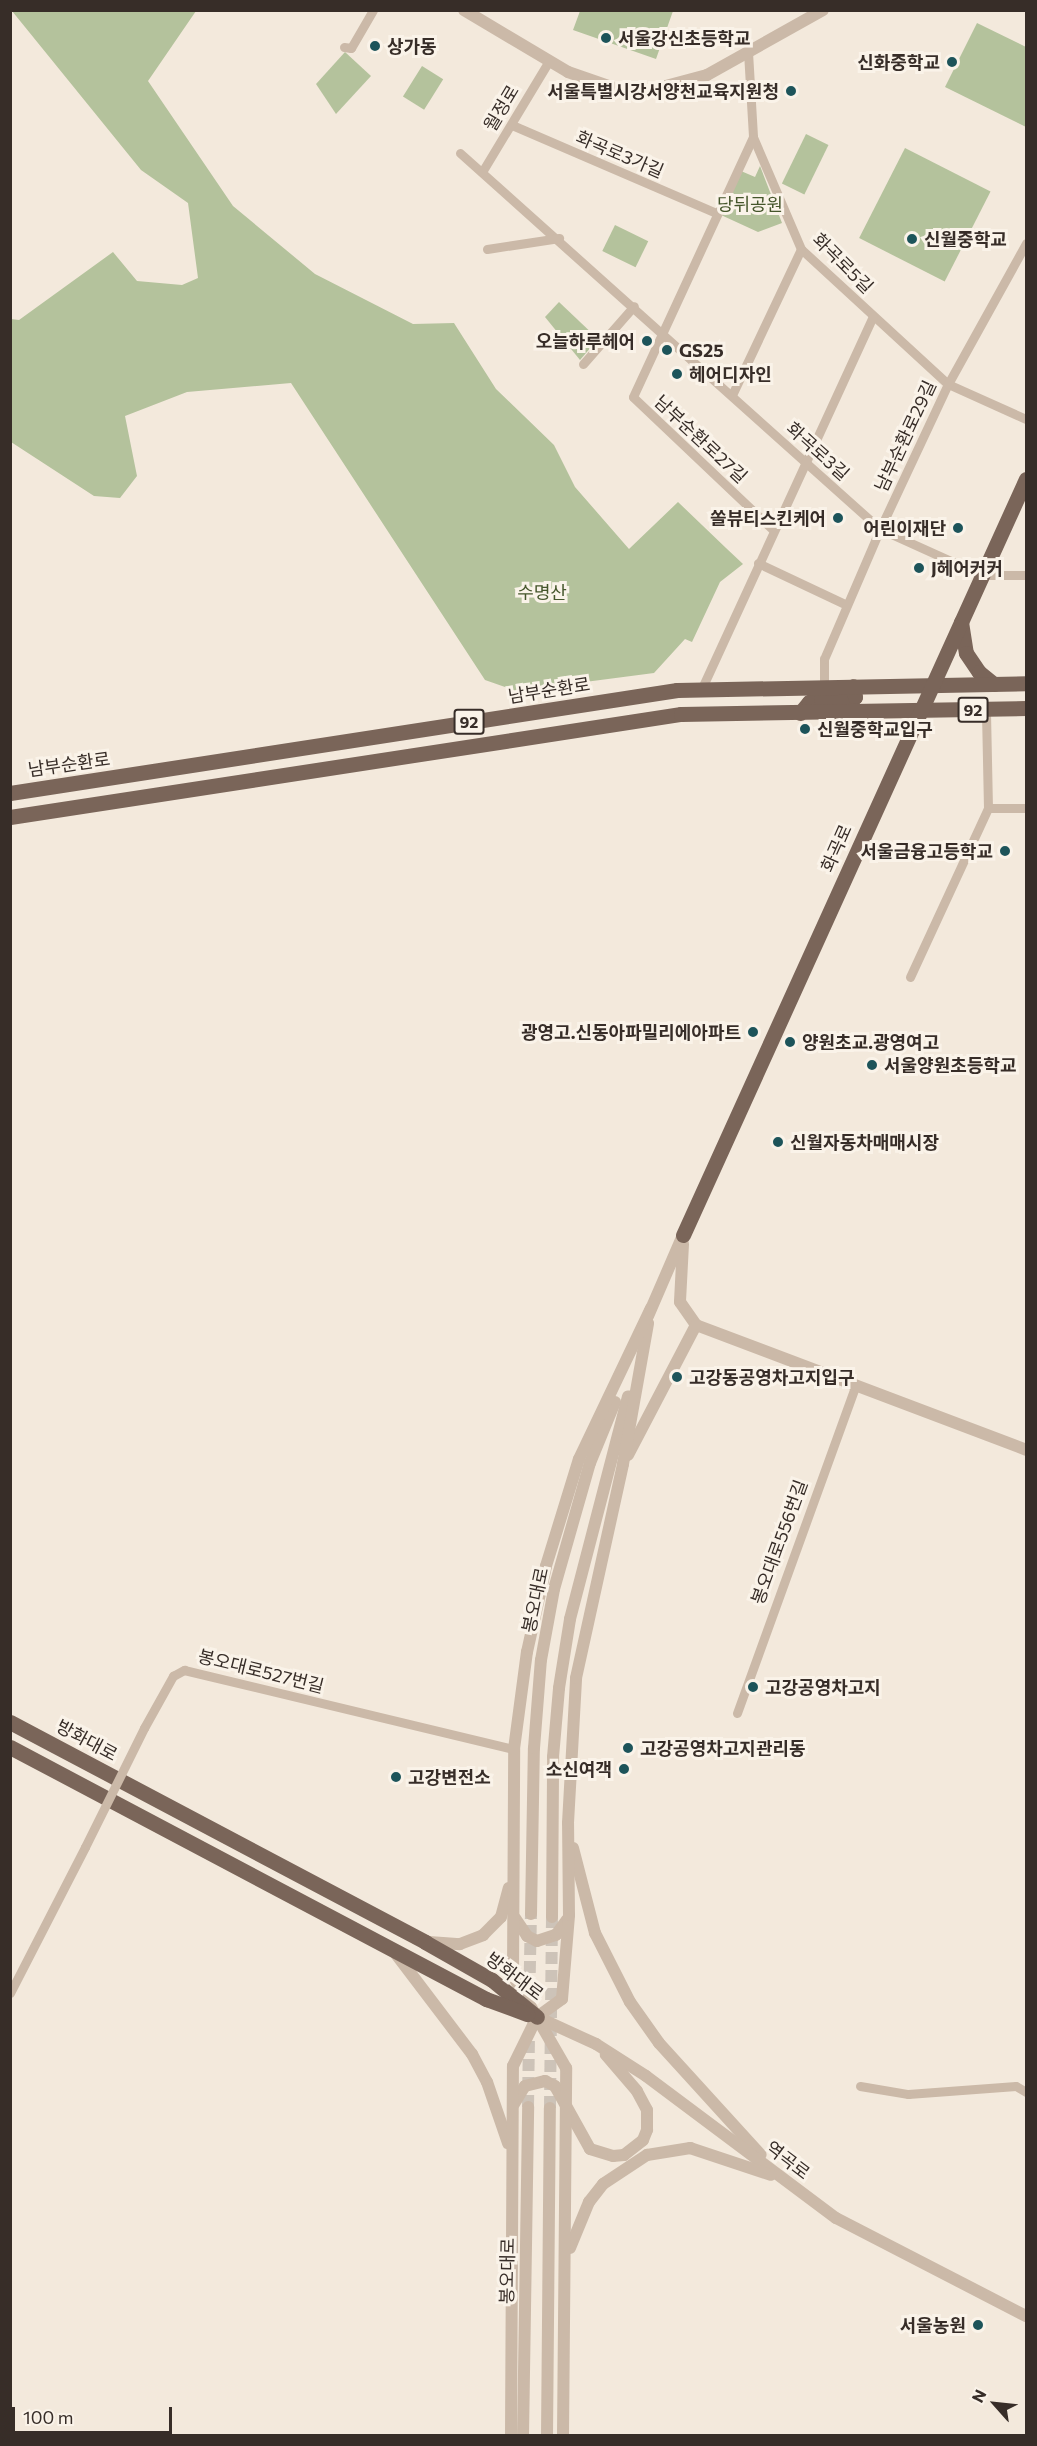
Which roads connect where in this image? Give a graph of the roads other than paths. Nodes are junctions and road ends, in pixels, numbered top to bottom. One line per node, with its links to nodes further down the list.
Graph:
1 (374, 10): 4 (street)
2 (464, 10): 6 (street)
3 (824, 10): 5 (street)
4 (344, 47)
5 (748, 52): 6 (street); 8 (street, 화곡로5길)
6 (549, 61): 7 (street, 월정로)
7 (512, 125): 10 (street, 월정로); 11 (street, 화곡로3가길)
8 (753, 137): 11 (street); 15 (street, 화곡로5길)
9 (460, 153): 10 (street, 화곡로3길)
10 (482, 172): 12 (street, 화곡로3길)
11 (716, 213): 18 (street)
12 (560, 238): 14 (street); 16 (street, 화곡로3길)
13 (1026, 243): 20 (street, 남부순환로29길)
14 (487, 249)
15 (801, 249): 17 (street, 화곡로5길); 21 (street)
16 (634, 306): 18 (street, 화곡로3길); 19 (street)
17 (873, 316): 20 (street, 화곡로5길); 23 (street)
18 (661, 330): 21 (street, 화곡로3길); 25 (street, 남부순환로27길)
19 (583, 363)
20 (948, 384): 22 (street, 화곡로5길); 26 (street, 남부순환로29길)
21 (732, 395): 23 (street, 화곡로3길)
22 (1026, 419)
23 (804, 461): 25 (street); 26 (street, 화곡로3길)
24 (1026, 479): 28 (main road, 화곡로)
25 (773, 530): 27 (street)
26 (880, 530): 28 (street, 화곡로3길); 30 (street, 남부순환로29길)
27 (758, 563): 30 (street); 37 (street)
28 (982, 575): 29 (street); 31 (main road, 화곡로)
29 (1026, 575)
30 (847, 605): 35 (street, 남부순환로29길)
31 (961, 621): 32 (main road); 34 (main road, 화곡로)
32 (994, 684): 33 (main road, 남부순환로 / 92); 34 (main road, 남부순환로 / 92)
33 (1023, 684): 39 (main road)
34 (931, 685): 36 (main road, 남부순환로 / 92); 40 (main road, 화곡로)
35 (824, 686): 36 (main road, 남부순환로 / 92); 37 (main road, 남부순환로 / 92)
36 (853, 686): 41 (main road)
37 (702, 688): 42 (main road, 남부순환로 / 92)
38 (1026, 708): 39 (main road, 92)
39 (989, 709): 40 (main road, 92); 43 (street)
40 (919, 711): 41 (main road, 92); 47 (main road, 화곡로)
41 (800, 713): 45 (main road, 92)
42 (10, 792)
43 (988, 808): 44 (street); 46 (street)
44 (1026, 808)
45 (10, 818)
46 (910, 977)
47 (683, 1235): 48 (street, 봉오대로); 49 (street)
48 (651, 1308): 52 (street); 56 (street); 60 (street, 봉오대로); 62 (street, 봉오대로)
49 (696, 1325): 50 (street); 52 (street)
50 (856, 1384): 51 (street); 53 (street, 봉오대로556번길)
51 (1026, 1450)
52 (623, 1464): 57 (street)
53 (737, 1713)
54 (10, 1722): 63 (main road, 방화대로)
55 (10, 1747): 64 (main road, 방화대로)
56 (514, 1749): 58 (street); 65 (street, 봉오대로527번길, bridge)
57 (567, 1823): 61 (street); 75 (street)
58 (513, 1872): 59 (street); 63 (street)
59 (513, 1914): 61 (street); 66 (street)
60 (531, 1914)
61 (569, 1915): 66 (street)
62 (552, 1917)
63 (425, 1942): 66 (main road, 방화대로)
64 (389, 1946): 66 (main road, 방화대로); 74 (street)
65 (10, 1993)
66 (537, 2017): 67 (street, 역곡로); 70 (street); 72 (street)
67 (596, 2044): 70 (street); 75 (street, 역곡로)
68 (860, 2086): 69 (street)
69 (1026, 2092)
70 (567, 2106): 72 (street); 76 (street)
71 (528, 2107): 79 (street, 봉오대로)
72 (513, 2108): 74 (street)
73 (550, 2108): 80 (street)
74 (511, 2153): 78 (street)
75 (784, 2180): 76 (street); 77 (street, 역곡로)
76 (566, 2260): 81 (street)
77 (1026, 2316)
78 (511, 2436)
79 (523, 2436)
80 (547, 2436)
81 (563, 2436)

